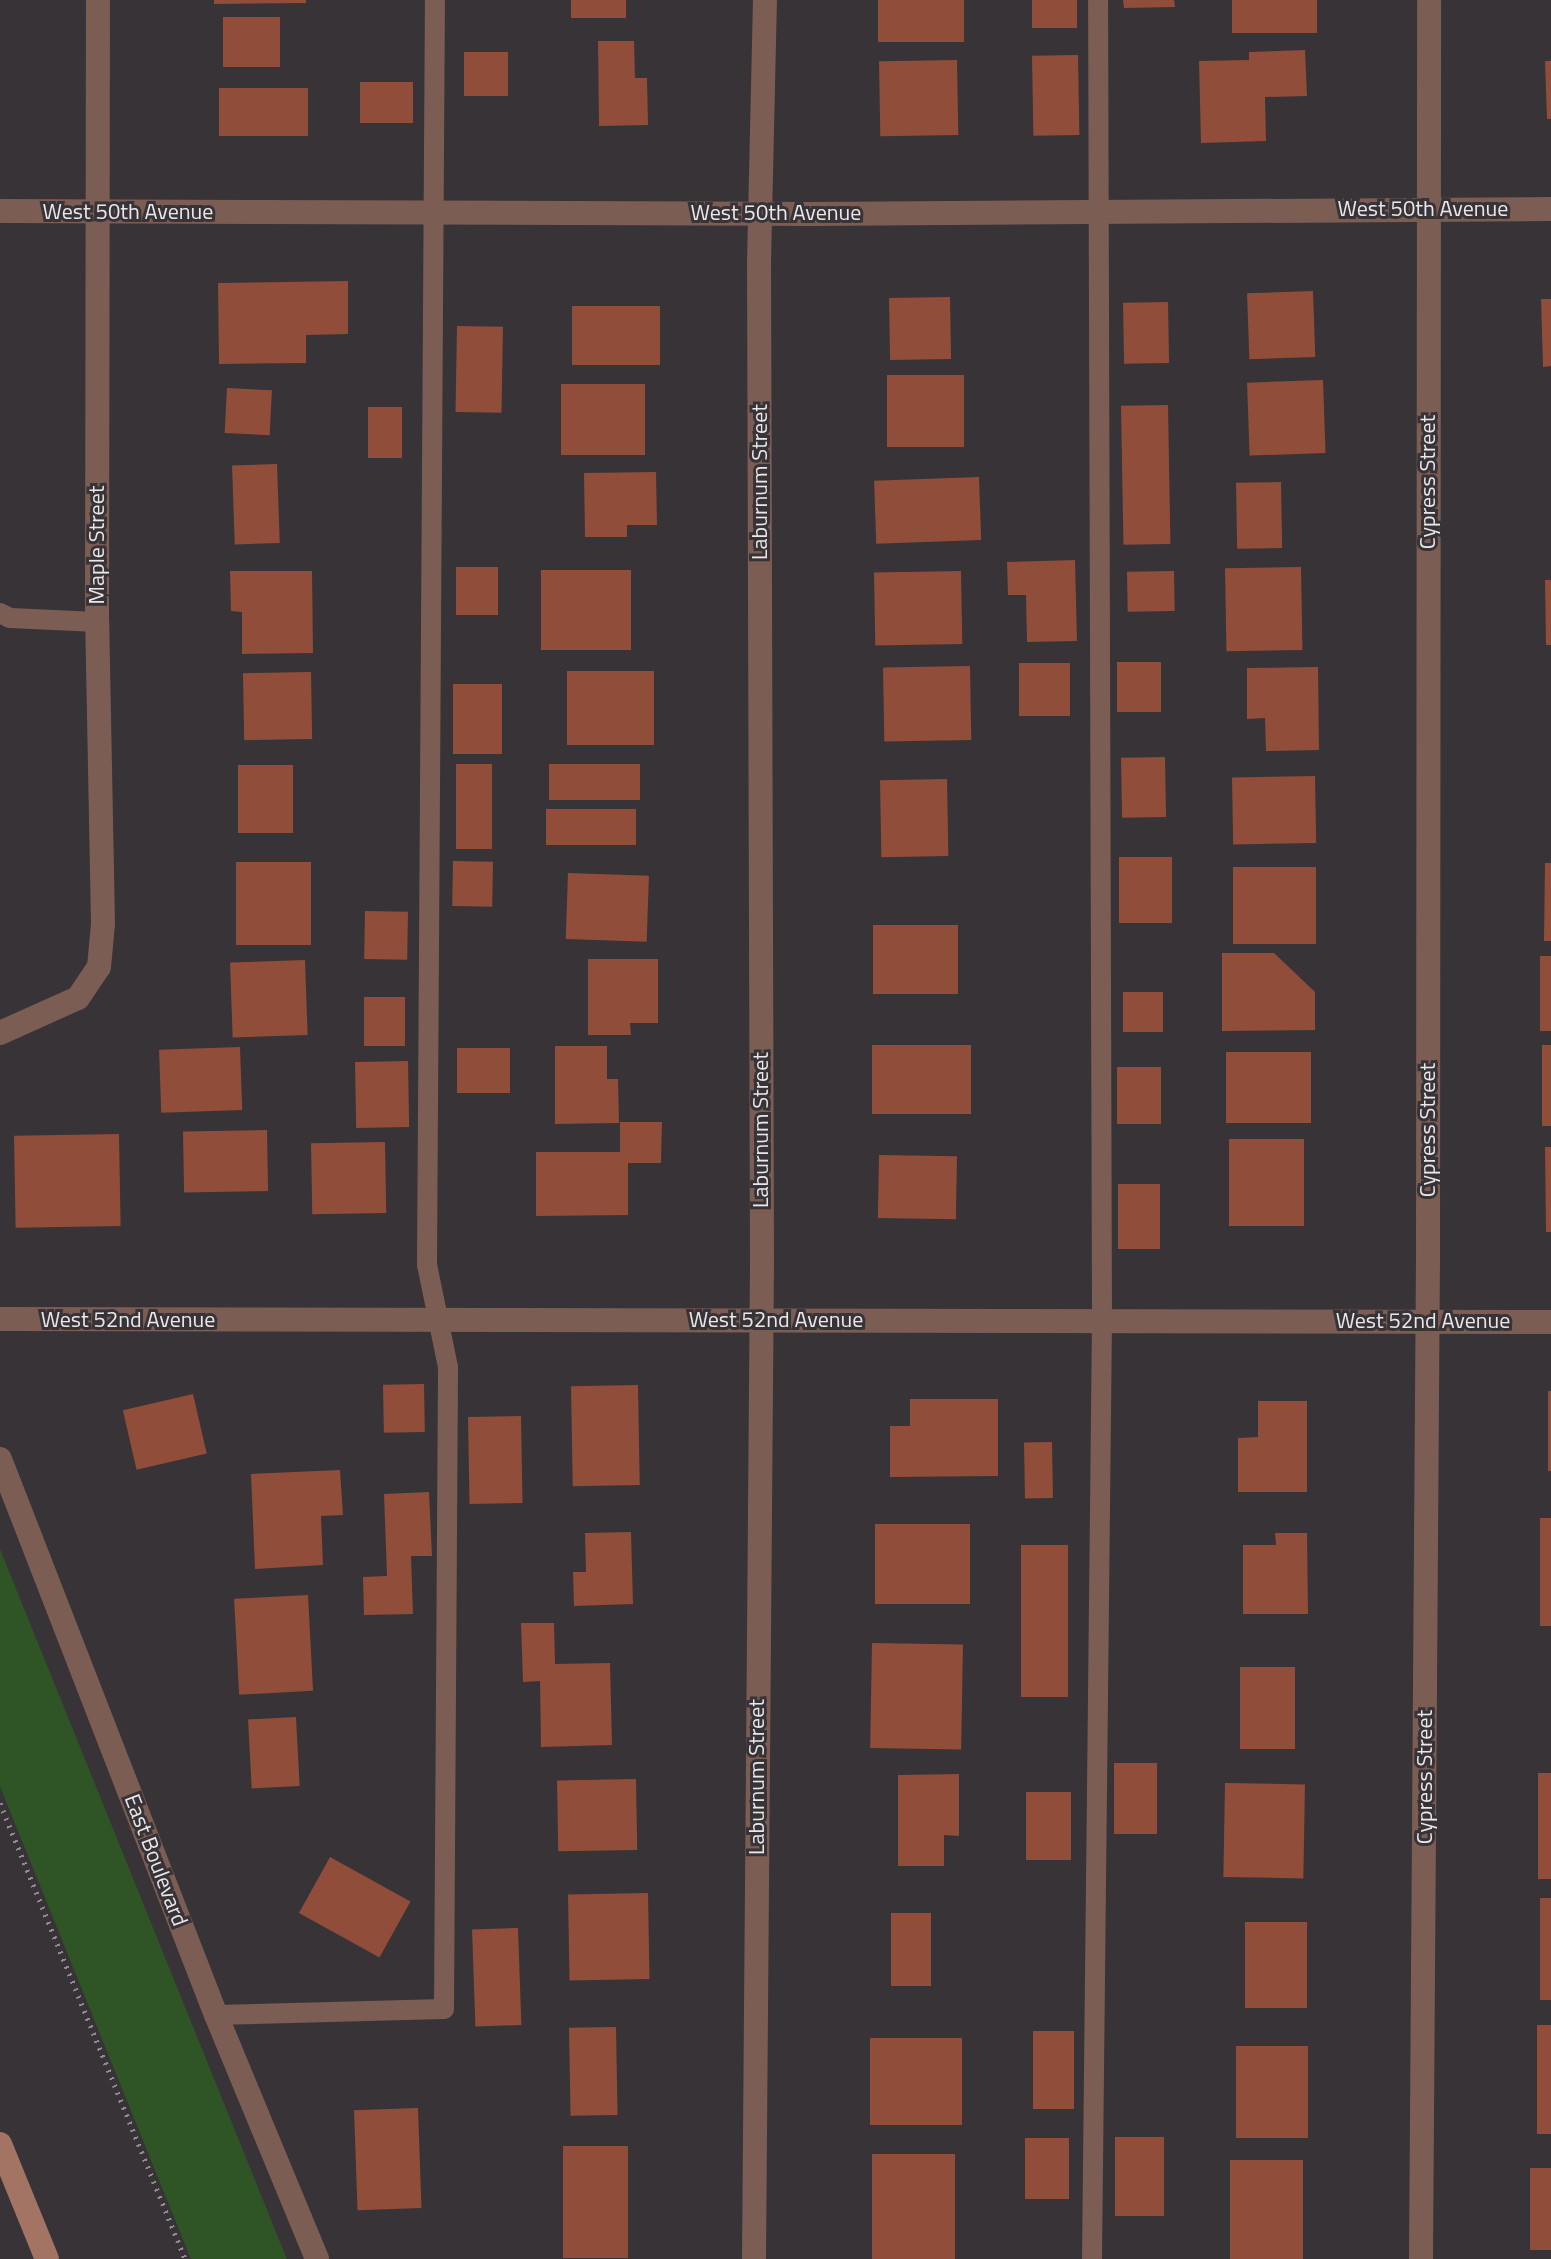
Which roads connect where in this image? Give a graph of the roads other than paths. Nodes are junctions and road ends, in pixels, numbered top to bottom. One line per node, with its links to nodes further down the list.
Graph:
1 (98, 0): 10 (street, Maple Street)
2 (435, 0): 11 (lane)
3 (765, 0): 12 (street, Laburnum Street)
4 (1098, 0): 8 (lane)
5 (1429, 0): 6 (street, Cypress Street)
6 (1428, 209): 7 (street, West 50th Avenue); 8 (street, West 50th Avenue); 20 (street, Cypress Street)
7 (1551, 209)
8 (1097, 210): 12 (street, West 50th Avenue); 19 (lane)
9 (0, 211): 10 (street, West 50th Avenue)
10 (99, 212): 11 (street, West 50th Avenue); 14 (street, Maple Street)
11 (434, 213): 12 (street, West 50th Avenue); 17 (lane)
12 (760, 214): 18 (street, Laburnum Street)
13 (0, 613): 14 (lane)
14 (97, 622): 15 (street, Maple Street)
15 (0, 1033)
16 (0, 1319): 17 (street, West 52nd Avenue)
17 (438, 1321): 18 (street, West 52nd Avenue); 23 (lane)
18 (761, 1321): 19 (street, West 52nd Avenue); 27 (street, Laburnum Street)
19 (1102, 1321): 20 (street, West 52nd Avenue); 28 (lane)
20 (1428, 1322): 21 (street, West 52nd Avenue); 29 (street, Cypress Street)
21 (1551, 1322)
22 (0, 1459): 23 (street, East Boulevard)
23 (216, 2015): 26 (street, East Boulevard)
24 (0, 2144): 25 (street)
25 (47, 2259)
26 (317, 2259)
27 (754, 2259)
28 (1092, 2259)
29 (1421, 2259)

